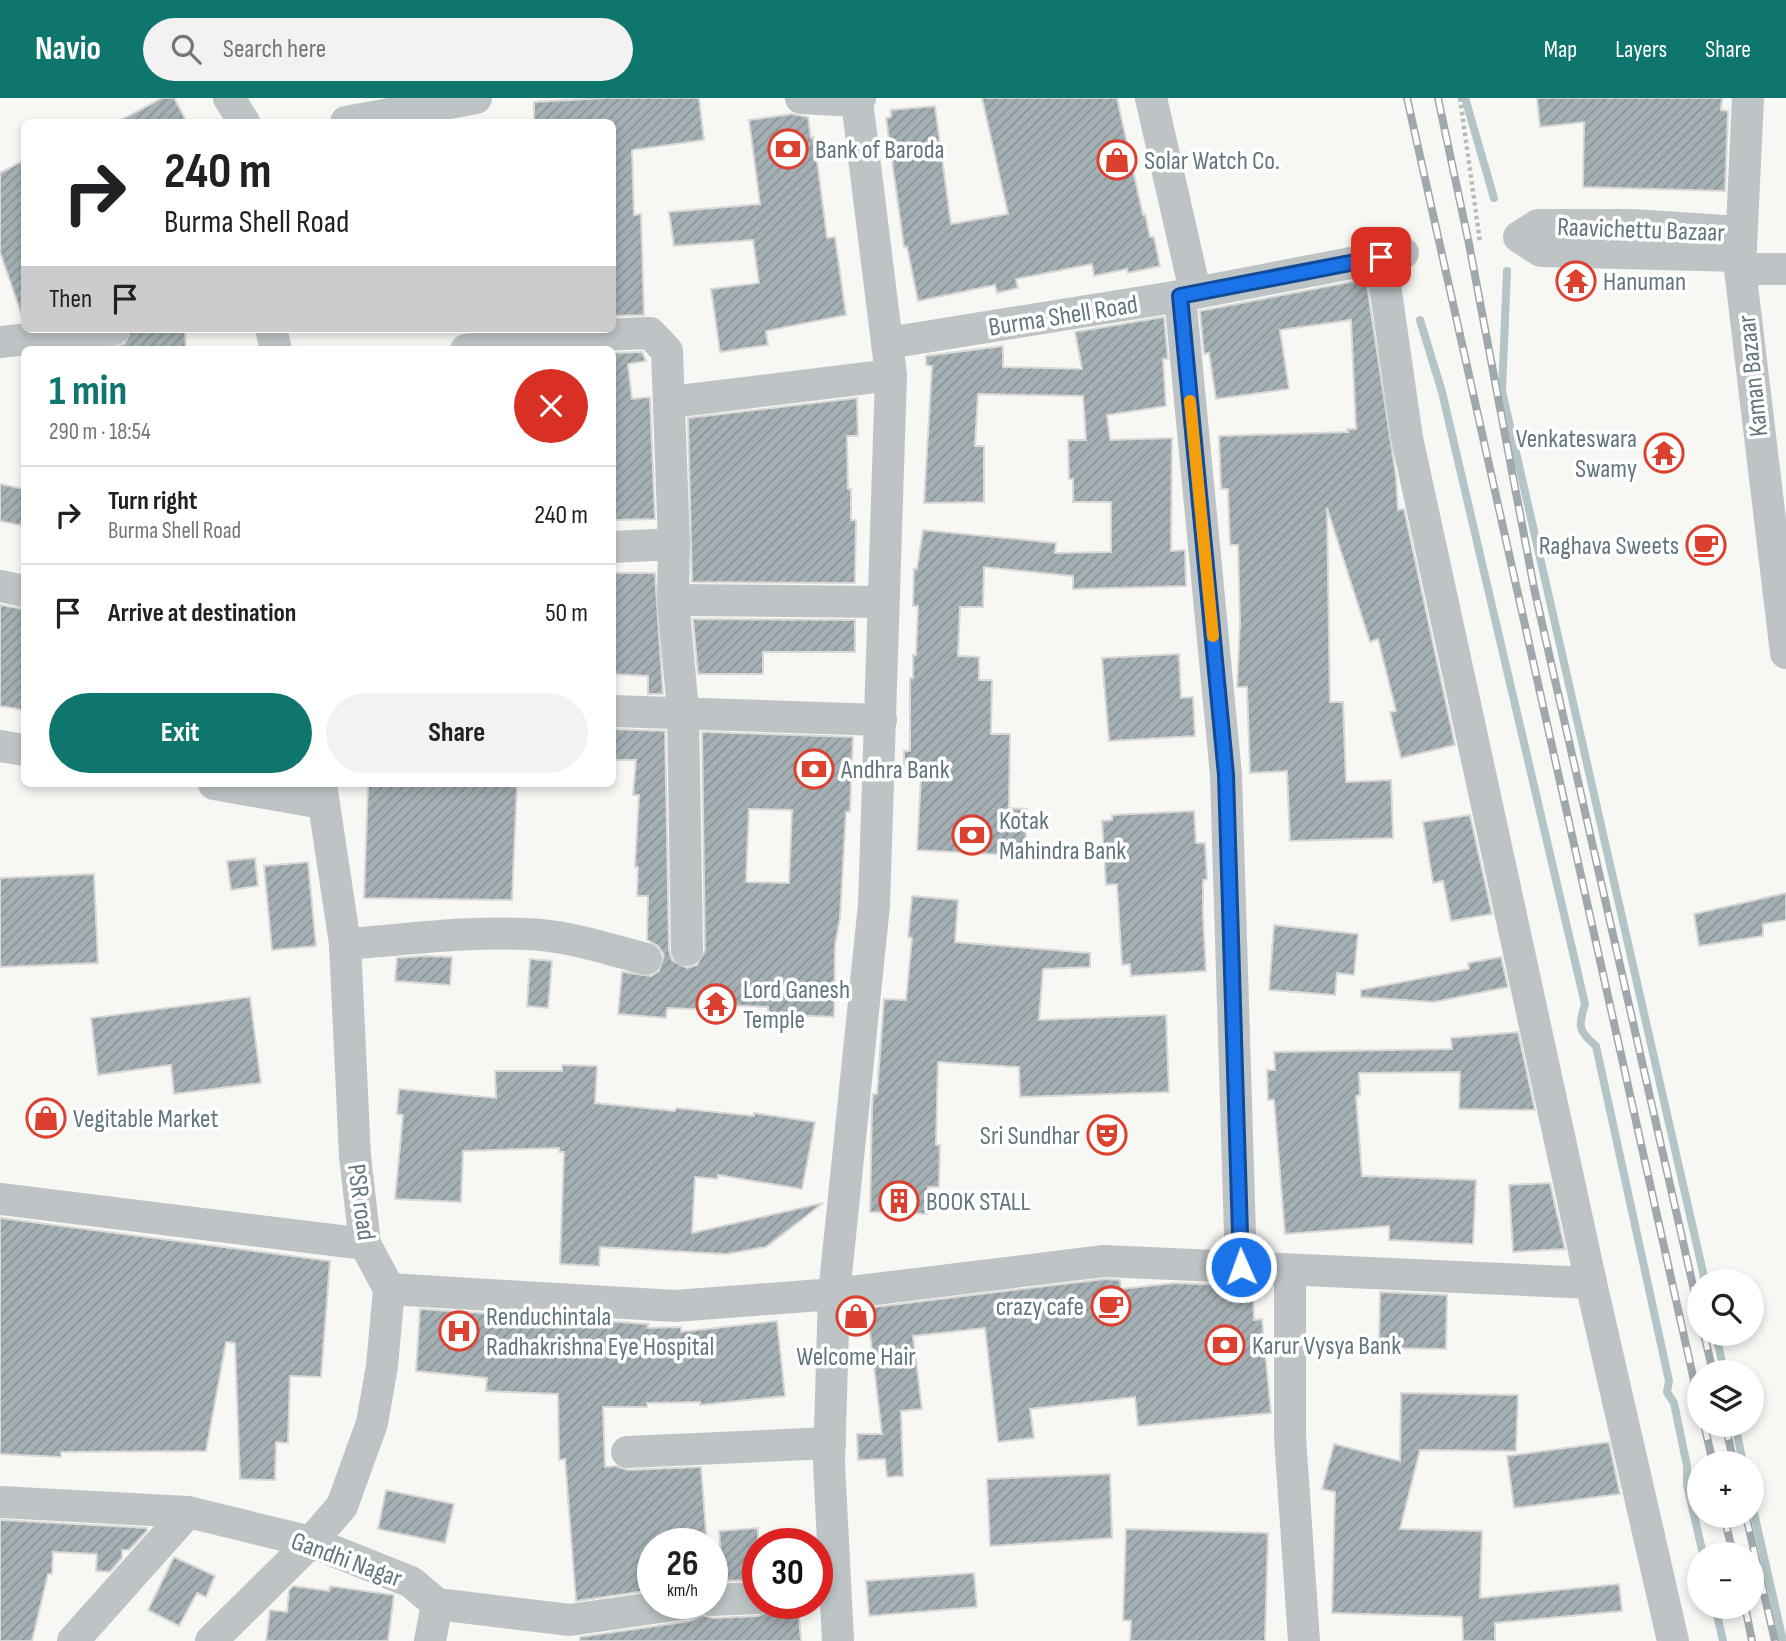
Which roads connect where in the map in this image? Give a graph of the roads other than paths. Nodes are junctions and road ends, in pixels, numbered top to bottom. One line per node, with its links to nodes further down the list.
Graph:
1 (229, 98): 7 (street)
2 (476, 98): 8 (street)
3 (801, 98): 6 (street)
4 (1151, 98): 11 (street)
5 (1748, 98): 9 (street, Kaman Bazaar)
6 (858, 99): 14 (street)
7 (242, 119)
8 (362, 119)
9 (1740, 252): 9 (street, Raavichettu Bazaar); 10 (street); 24 (street, Kaman Bazaar)
10 (1786, 269)
11 (1187, 293): 14 (street, Burma Shell Road); 37 (street); 39 (street, Burma Shell Road)
12 (79, 333): 13 (street)
13 (0, 342)
14 (887, 343): 16 (street)
15 (501, 346): 17 (street)
16 (891, 375): 17 (street); 23 (street)
17 (671, 402): 18 (street)
18 (674, 544): 19 (street); 22 (street)
19 (616, 547)
20 (0, 586): 21 (street)
21 (21, 590)
22 (673, 600): 23 (street); 26 (street)
23 (883, 602): 27 (street)
24 (1786, 653)
25 (616, 711): 26 (street)
26 (683, 711): 27 (street); 33 (street)
27 (881, 720): 41 (street)
28 (0, 746): 29 (street)
29 (21, 750)
30 (246, 787): 31 (street)
31 (322, 794): 32 (street, PSR road)
32 (345, 944): 34 (street); 36 (street, PSR road)
33 (687, 950)
34 (646, 959)
35 (0, 1199): 36 (street)
36 (365, 1244): 40 (street, PSR road)
37 (1241, 1267): 38 (street); 41 (street)
38 (1290, 1272): 39 (street); 55 (street)
39 (1591, 1283): 56 (street)
40 (389, 1289): 41 (street); 47 (street)
41 (834, 1294): 42 (street)
42 (830, 1443): 43 (street); 46 (street)
43 (626, 1452)
44 (0, 1502): 45 (street, Gandhi Nagar)
45 (188, 1513): 47 (street, Gandhi Nagar); 51 (street)
46 (828, 1528)
47 (311, 1542): 48 (street, Gandhi Nagar); 52 (street)
48 (437, 1604): 49 (street); 53 (street)
49 (637, 1610)
50 (833, 1619): 54 (street)
51 (73, 1641)
52 (211, 1641)
53 (430, 1641)
54 (838, 1641)
55 (1304, 1641)
56 (1673, 1641)

